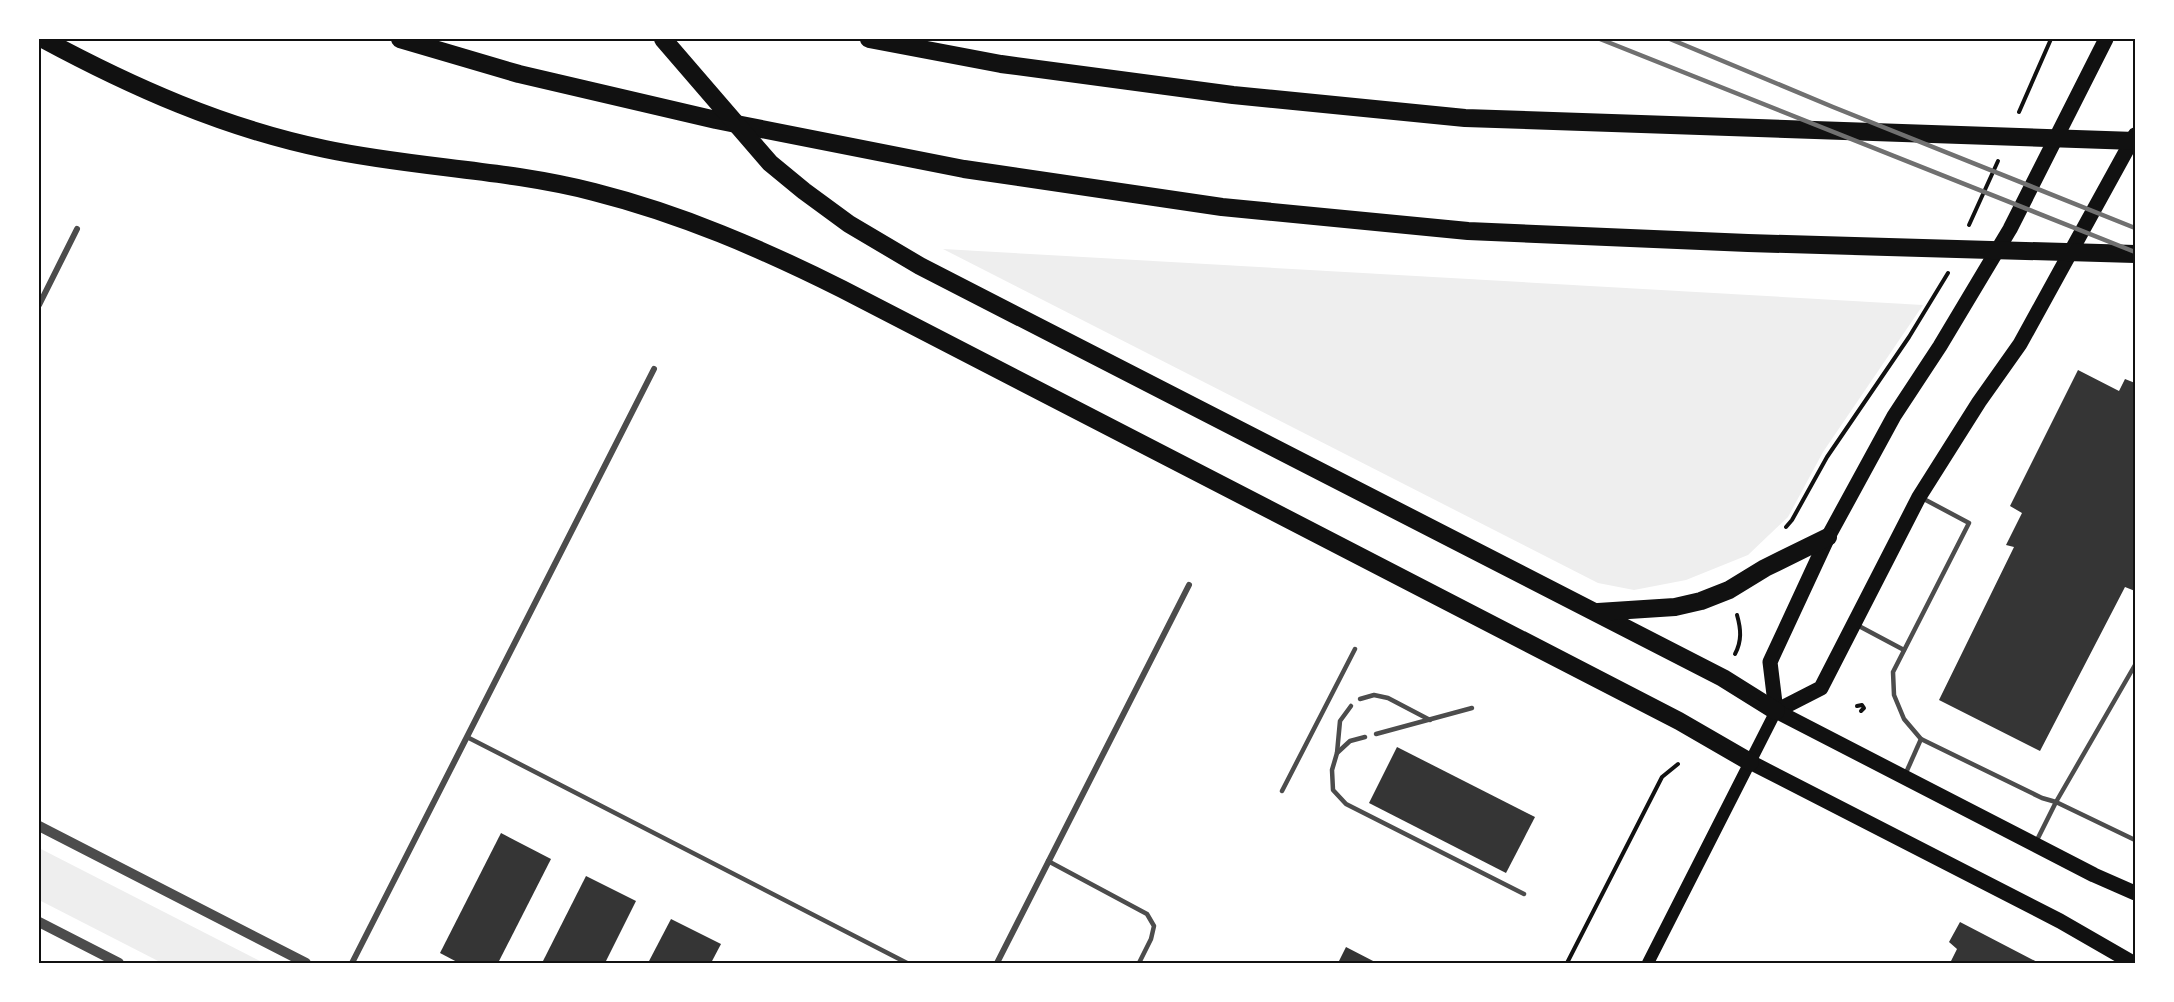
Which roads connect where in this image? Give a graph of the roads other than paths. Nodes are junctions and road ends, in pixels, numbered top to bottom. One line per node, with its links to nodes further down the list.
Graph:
1 (43, 39): 30 (highway)
2 (400, 39): 9 (highway)
3 (663, 39): 15 (highway)
4 (869, 39): 7 (highway)
5 (2106, 39): 13 (main road)
6 (2135, 135): 12 (main road)
7 (2135, 141)
8 (77, 230): 10 (street)
9 (2135, 255)
10 (39, 305)
11 (654, 369): 26 (street)
12 (1919, 496): 16 (main road); 18 (lane)
13 (1828, 537): 15 (highway); 23 (main road)
14 (1189, 585): 37 (street)
15 (1596, 612): 23 (highway)
16 (1854, 624): 18 (lane); 23 (main road)
17 (1355, 649): 32 (lane)
18 (1904, 650): 28 (lane)
19 (2135, 665): 33 (lane)
20 (1360, 699): 24 (lane)
21 (1351, 706): 29 (lane)
22 (1472, 708): 24 (lane)
23 (1776, 711): 30 (main road); 31 (main road)
24 (1431, 720): 25 (lane)
25 (1376, 734)
26 (467, 737): 43 (street); 44 (lane)
27 (1365, 737): 29 (lane)
28 (1921, 739): 31 (lane); 33 (lane)
29 (1337, 753): 39 (lane)
30 (1750, 762): 47 (main road); 48 (main road)
31 (1904, 778): 36 (main road)
32 (1282, 791)
33 (2056, 801): 35 (lane); 36 (lane)
34 (39, 825): 42 (street)
35 (2135, 840)
36 (2034, 845): 38 (main road)
37 (1048, 861): 45 (street); 46 (lane)
38 (2135, 893)
39 (1524, 894)
40 (39, 922): 41 (street)
41 (119, 963)
42 (306, 963)
43 (352, 963)
44 (907, 963)
45 (997, 963)
46 (1139, 963)
47 (1648, 963)
48 (2133, 963)

